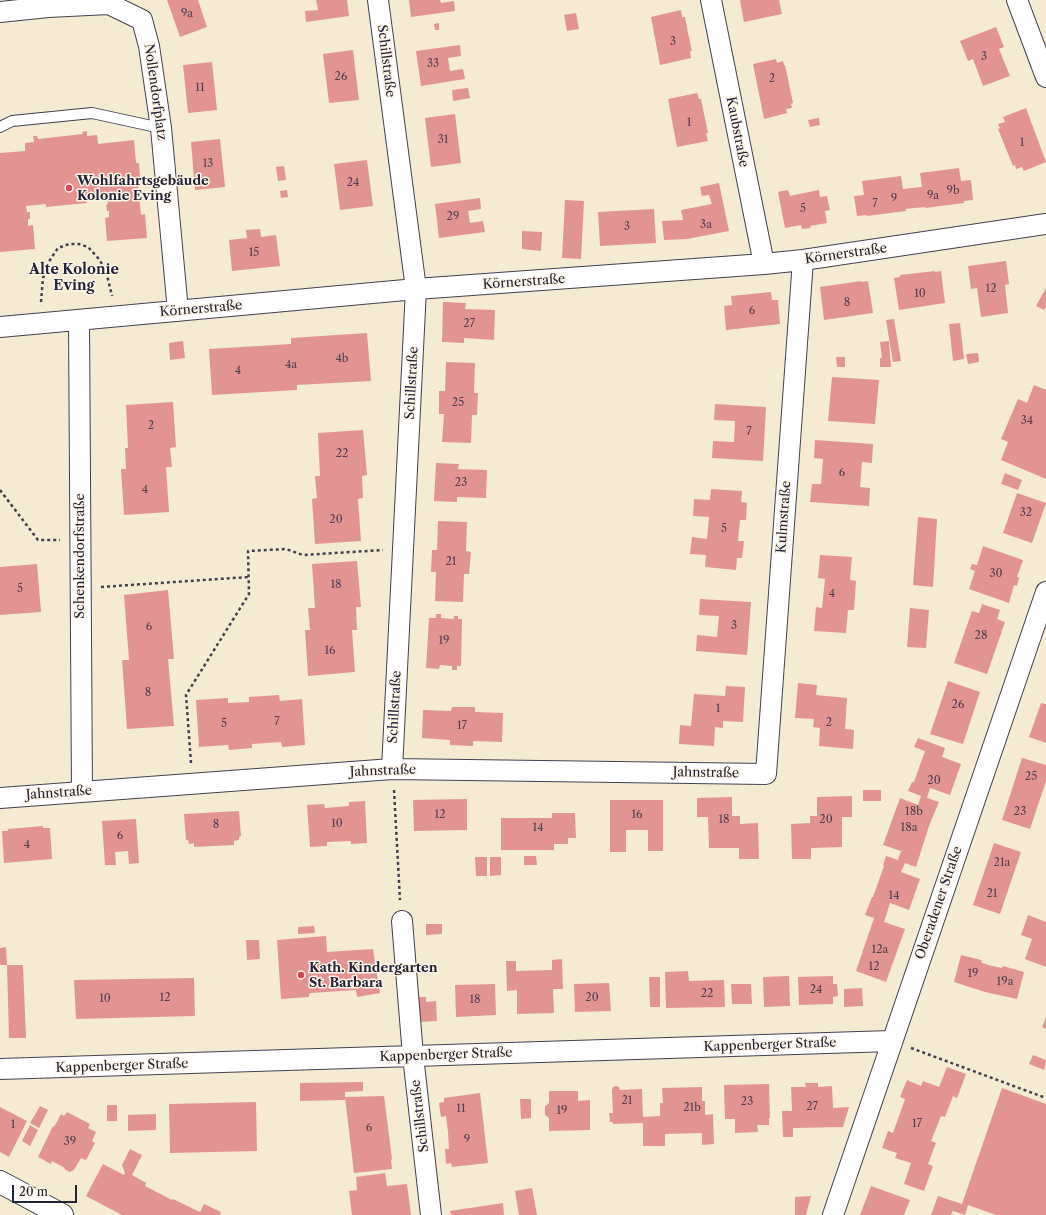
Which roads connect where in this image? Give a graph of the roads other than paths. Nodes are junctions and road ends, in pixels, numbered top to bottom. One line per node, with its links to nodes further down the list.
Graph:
1 (378, 0): 12 (street, Schillstraße)
2 (711, 0): 11 (street, Kaubstraße)
3 (1017, 0): 6 (street)
4 (48, 4): 5 (street, Nollendorfplatz); 8 (street, Nollendorfplatz)
5 (0, 12)
6 (1046, 77)
7 (0, 127): 8 (lane)
8 (161, 128): 13 (street, Nollendorfplatz)
9 (1046, 224): 10 (street, Körnerstraße)
10 (802, 260): 11 (street, Körnerstraße); 18 (street, Kulmstraße)
11 (764, 264): 12 (street, Körnerstraße)
12 (416, 289): 13 (street, Körnerstraße); 17 (street, Schillstraße)
13 (178, 311): 14 (street, Körnerstraße)
14 (79, 320): 15 (street, Körnerstraße); 19 (street, Schenkendorfstraße)
15 (0, 327)
16 (1046, 592): 22 (street, Oberadener Straße)
17 (392, 769): 18 (street, Jahnstraße); 19 (street, Jahnstraße)
18 (766, 774)
19 (82, 792): 20 (street, Jahnstraße)
20 (0, 798)
21 (402, 921): 23 (street, Schillstraße)
22 (892, 1040): 23 (street, Kappenberger Straße); 28 (street, Oberadener Straße)
23 (413, 1056): 24 (street, Kappenberger Straße); 27 (street, Schillstraße)
24 (0, 1069)
25 (0, 1182): 26 (street)
26 (62, 1215)
27 (431, 1215)
28 (833, 1215)

